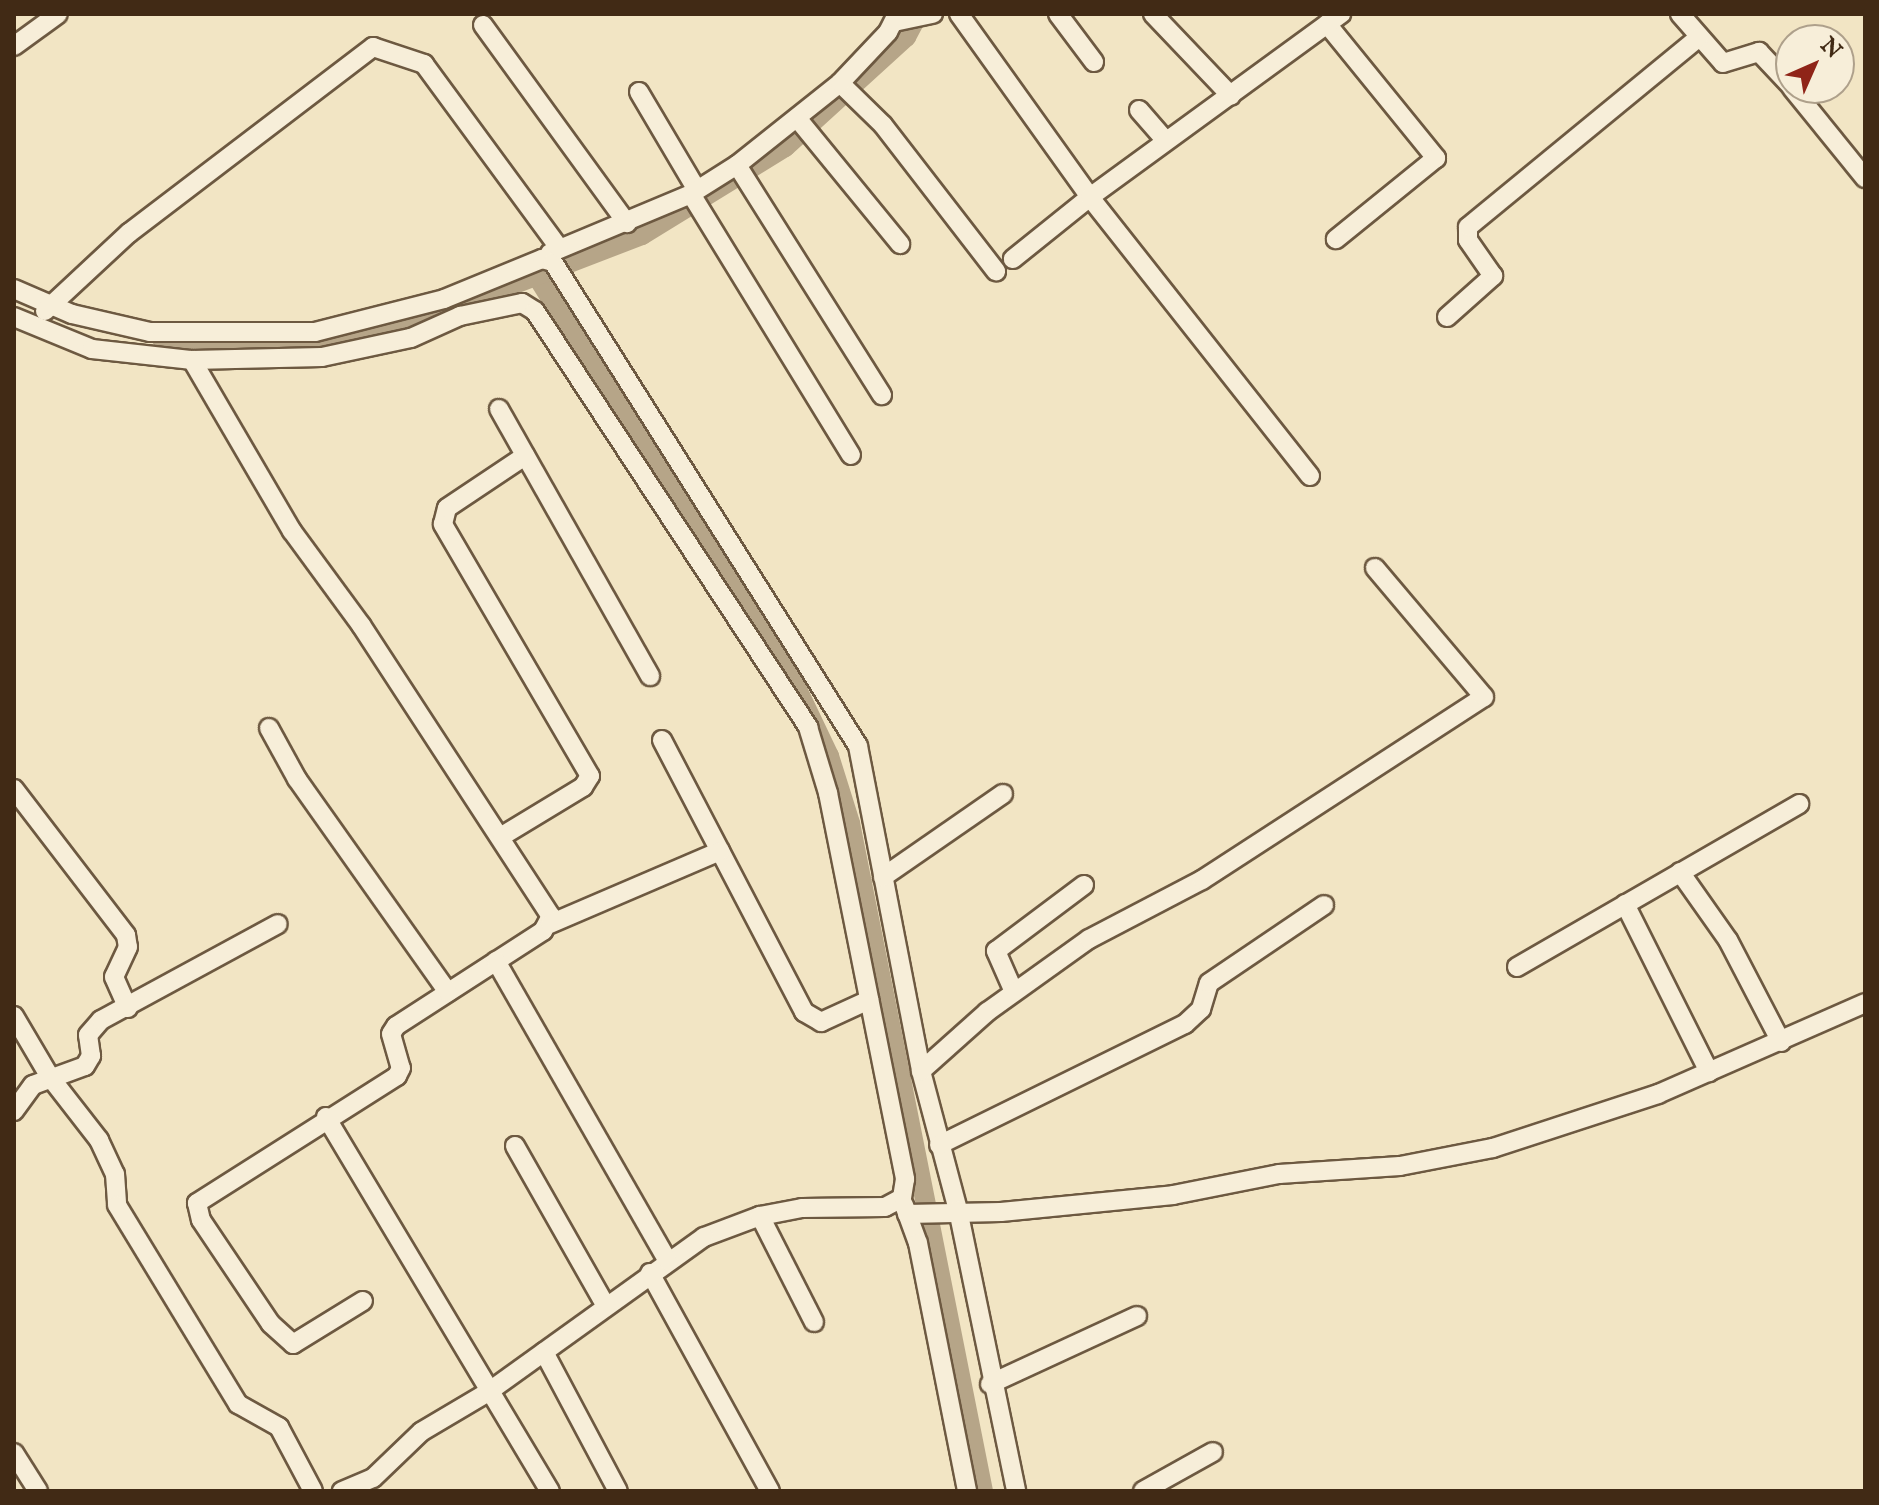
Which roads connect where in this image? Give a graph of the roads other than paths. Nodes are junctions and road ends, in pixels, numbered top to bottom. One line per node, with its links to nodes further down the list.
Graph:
1 (58, 14): 11 (street)
2 (933, 14): 7 (street)
3 (959, 14): 23 (street)
4 (1058, 14): 12 (street)
5 (1153, 14): 16 (street)
6 (1680, 14): 10 (street)
7 (896, 18): 14 (street)
8 (1334, 19): 16 (street); 26 (street)
9 (483, 25): 25 (street)
10 (1699, 37): 13 (street); 34 (street)
11 (14, 46)
12 (1094, 62)
13 (1775, 69)
14 (846, 89): 19 (street); 30 (street)
15 (639, 92): 24 (street)
16 (1231, 96): 20 (street)
17 (1806, 104): 22 (street)
18 (1139, 110): 20 (street)
19 (804, 127): 21 (street); 27 (street)
20 (1165, 140): 23 (street)
21 (741, 172): 24 (street); 36 (street)
22 (1865, 178)
23 (1090, 197): 29 (street); 40 (street)
24 (696, 198): 25 (street); 38 (street)
25 (627, 223): 28 (street)
26 (1336, 239)
27 (900, 244)
28 (553, 256): 32 (street); 32 (street); 51 (street)
29 (1013, 259)
30 (996, 271)
31 (14, 289): 32 (street)
32 (44, 315): 33 (street); 35 (street)
33 (14, 317)
34 (1447, 317)
35 (192, 360): 48 (street); 61 (street)
36 (882, 395)
37 (499, 409): 39 (street)
38 (851, 455)
39 (525, 456): 42 (street); 48 (street)
40 (1310, 476)
41 (1375, 568): 60 (street)
42 (650, 676)
43 (269, 728): 59 (street)
44 (662, 740): 49 (street)
45 (14, 789): 63 (street)
46 (1003, 794): 51 (street)
47 (1799, 804): 50 (street)
48 (502, 836): 56 (street)
49 (720, 851): 56 (street); 61 (street)
50 (1680, 872): 53 (street); 65 (street)
51 (883, 877): 66 (street)
52 (1084, 885): 60 (street)
53 (1625, 904): 58 (street); 67 (street)
54 (1324, 905): 71 (street)
55 (278, 924): 63 (street)
56 (550, 924): 57 (street)
57 (496, 961): 59 (street); 76 (street)
58 (1517, 967)
59 (448, 992): 70 (street)
60 (1014, 992): 66 (street)
61 (869, 1000): 73 (street)
62 (1865, 1003): 65 (street)
63 (128, 1008): 68 (street)
64 (14, 1016): 68 (street)
65 (1781, 1042): 67 (street)
66 (921, 1071): 71 (street)
67 (1709, 1072): 74 (street)
68 (50, 1077): 69 (street); 88 (street)
69 (14, 1111)
70 (326, 1117): 78 (street); 84 (street)
71 (939, 1145): 74 (street)
72 (515, 1146): 79 (street)
73 (910, 1208): 74 (street); 75 (street); 93 (street)
74 (952, 1210): 83 (street)
75 (760, 1216): 76 (street); 81 (street)
76 (668, 1261): 77 (street)
77 (650, 1273): 79 (street); 92 (street)
78 (363, 1301)
79 (606, 1306): 82 (street)
80 (1137, 1316): 83 (street)
81 (814, 1322)
82 (544, 1352): 84 (street); 91 (street)
83 (990, 1384): 94 (street)
84 (490, 1391): 89 (street); 90 (street)
85 (1213, 1452): 95 (street)
86 (14, 1453): 87 (street)
87 (38, 1491)
88 (313, 1491)
89 (342, 1491)
90 (550, 1491)
91 (618, 1491)
92 (770, 1491)
93 (967, 1491)
94 (1016, 1491)
95 (1143, 1491)

